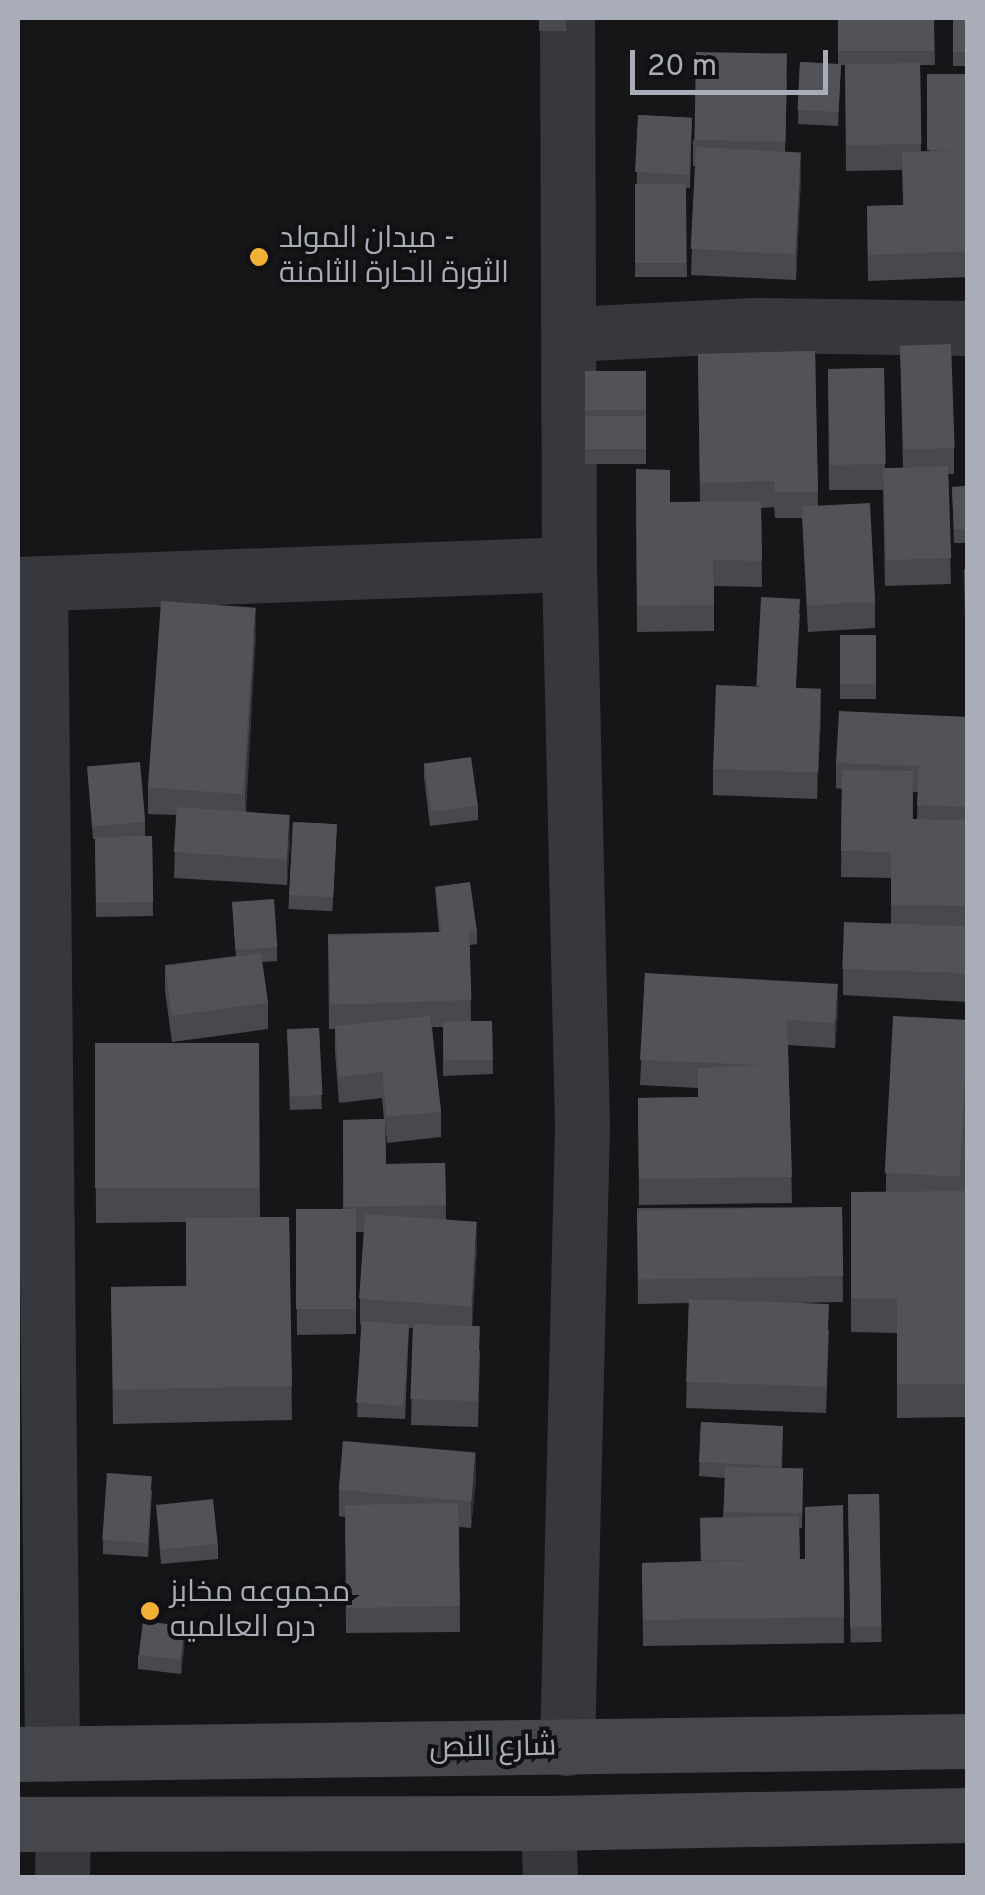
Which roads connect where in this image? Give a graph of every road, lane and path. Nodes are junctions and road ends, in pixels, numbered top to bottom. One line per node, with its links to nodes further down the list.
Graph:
1 (567, 18): 3 (street)
2 (968, 328): 3 (street)
3 (570, 334): 4 (street)
4 (568, 564): 5 (street); 7 (street)
5 (29, 583): 8 (street)
6 (968, 1741): 7 (main road, شارع النص)
7 (566, 1748): 8 (main road, شارع النص)
8 (35, 1754)
9 (968, 1816): 10 (main road)
10 (548, 1823): 11 (main road); 12 (street)
11 (48, 1842)
12 (550, 1878)

